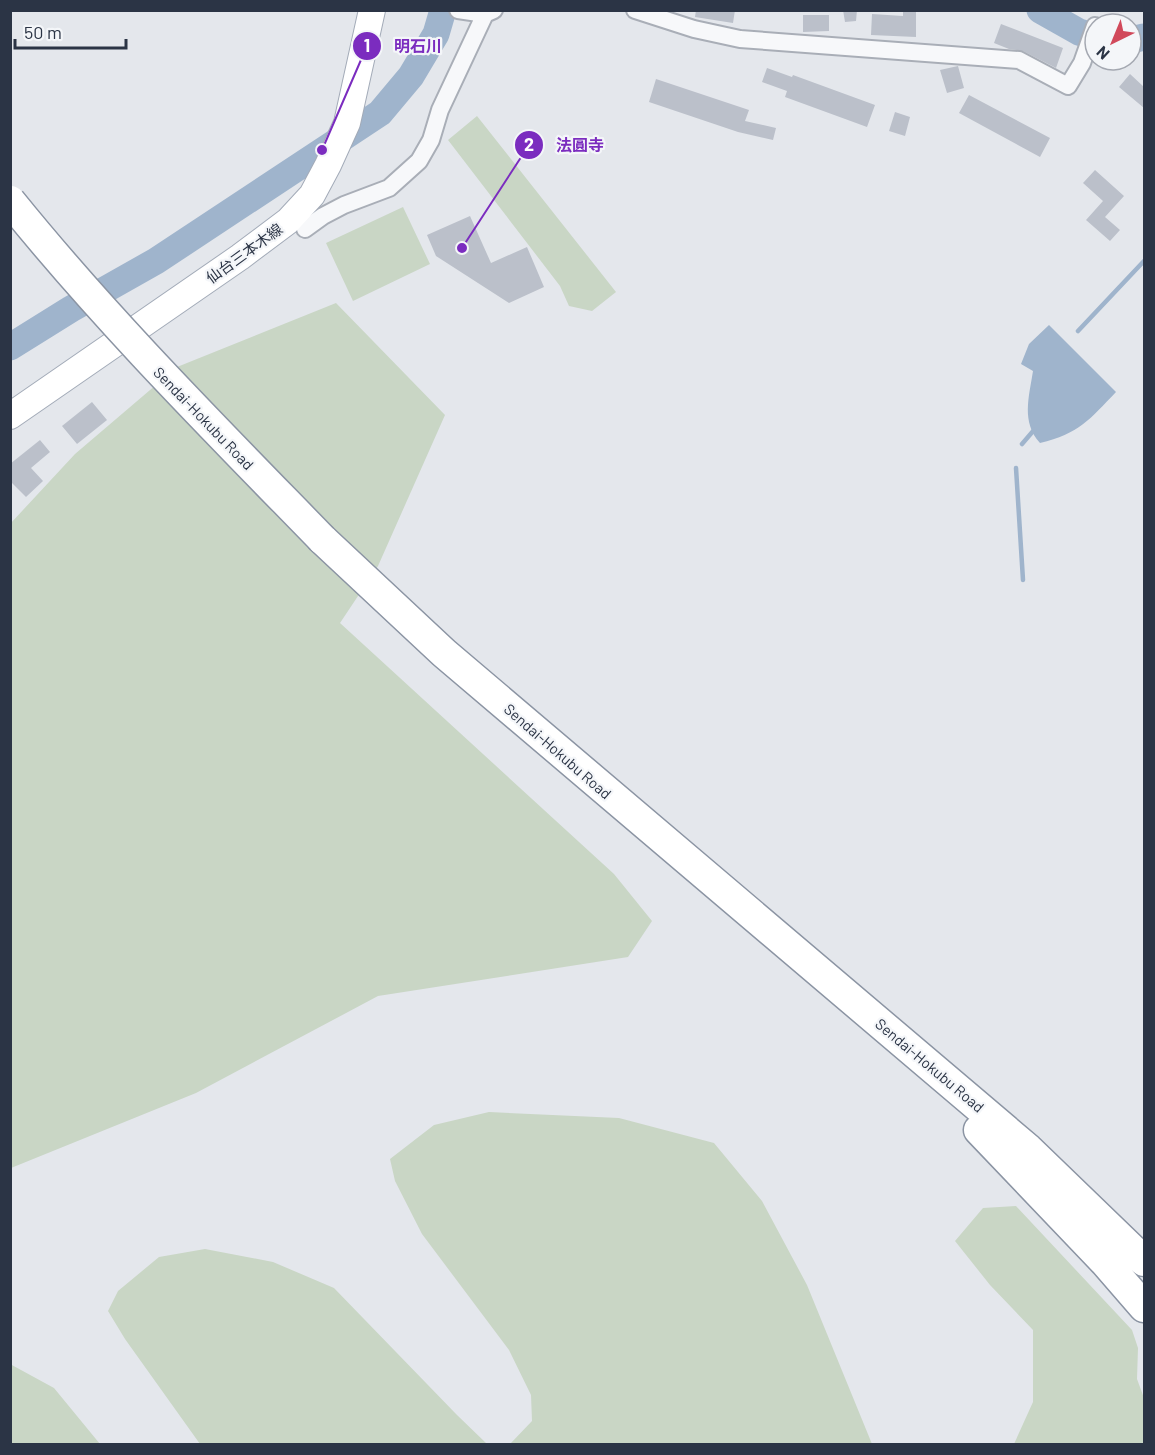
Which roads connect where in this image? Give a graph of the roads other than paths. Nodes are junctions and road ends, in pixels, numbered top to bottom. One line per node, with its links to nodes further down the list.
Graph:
1 (372, 10): 8 (main road, 仙台三本木線)
2 (634, 10): 5 (street)
3 (463, 11): 4 (street)
4 (490, 12): 7 (street)
5 (1083, 57)
6 (10, 201): 9 (highway, Sendai-Hokubu Road, bridge)
7 (305, 229)
8 (10, 416)
9 (813, 965): 10 (highway, Sendai-Hokubu Road); 11 (highway)
10 (1144, 1261)
11 (1144, 1308)

